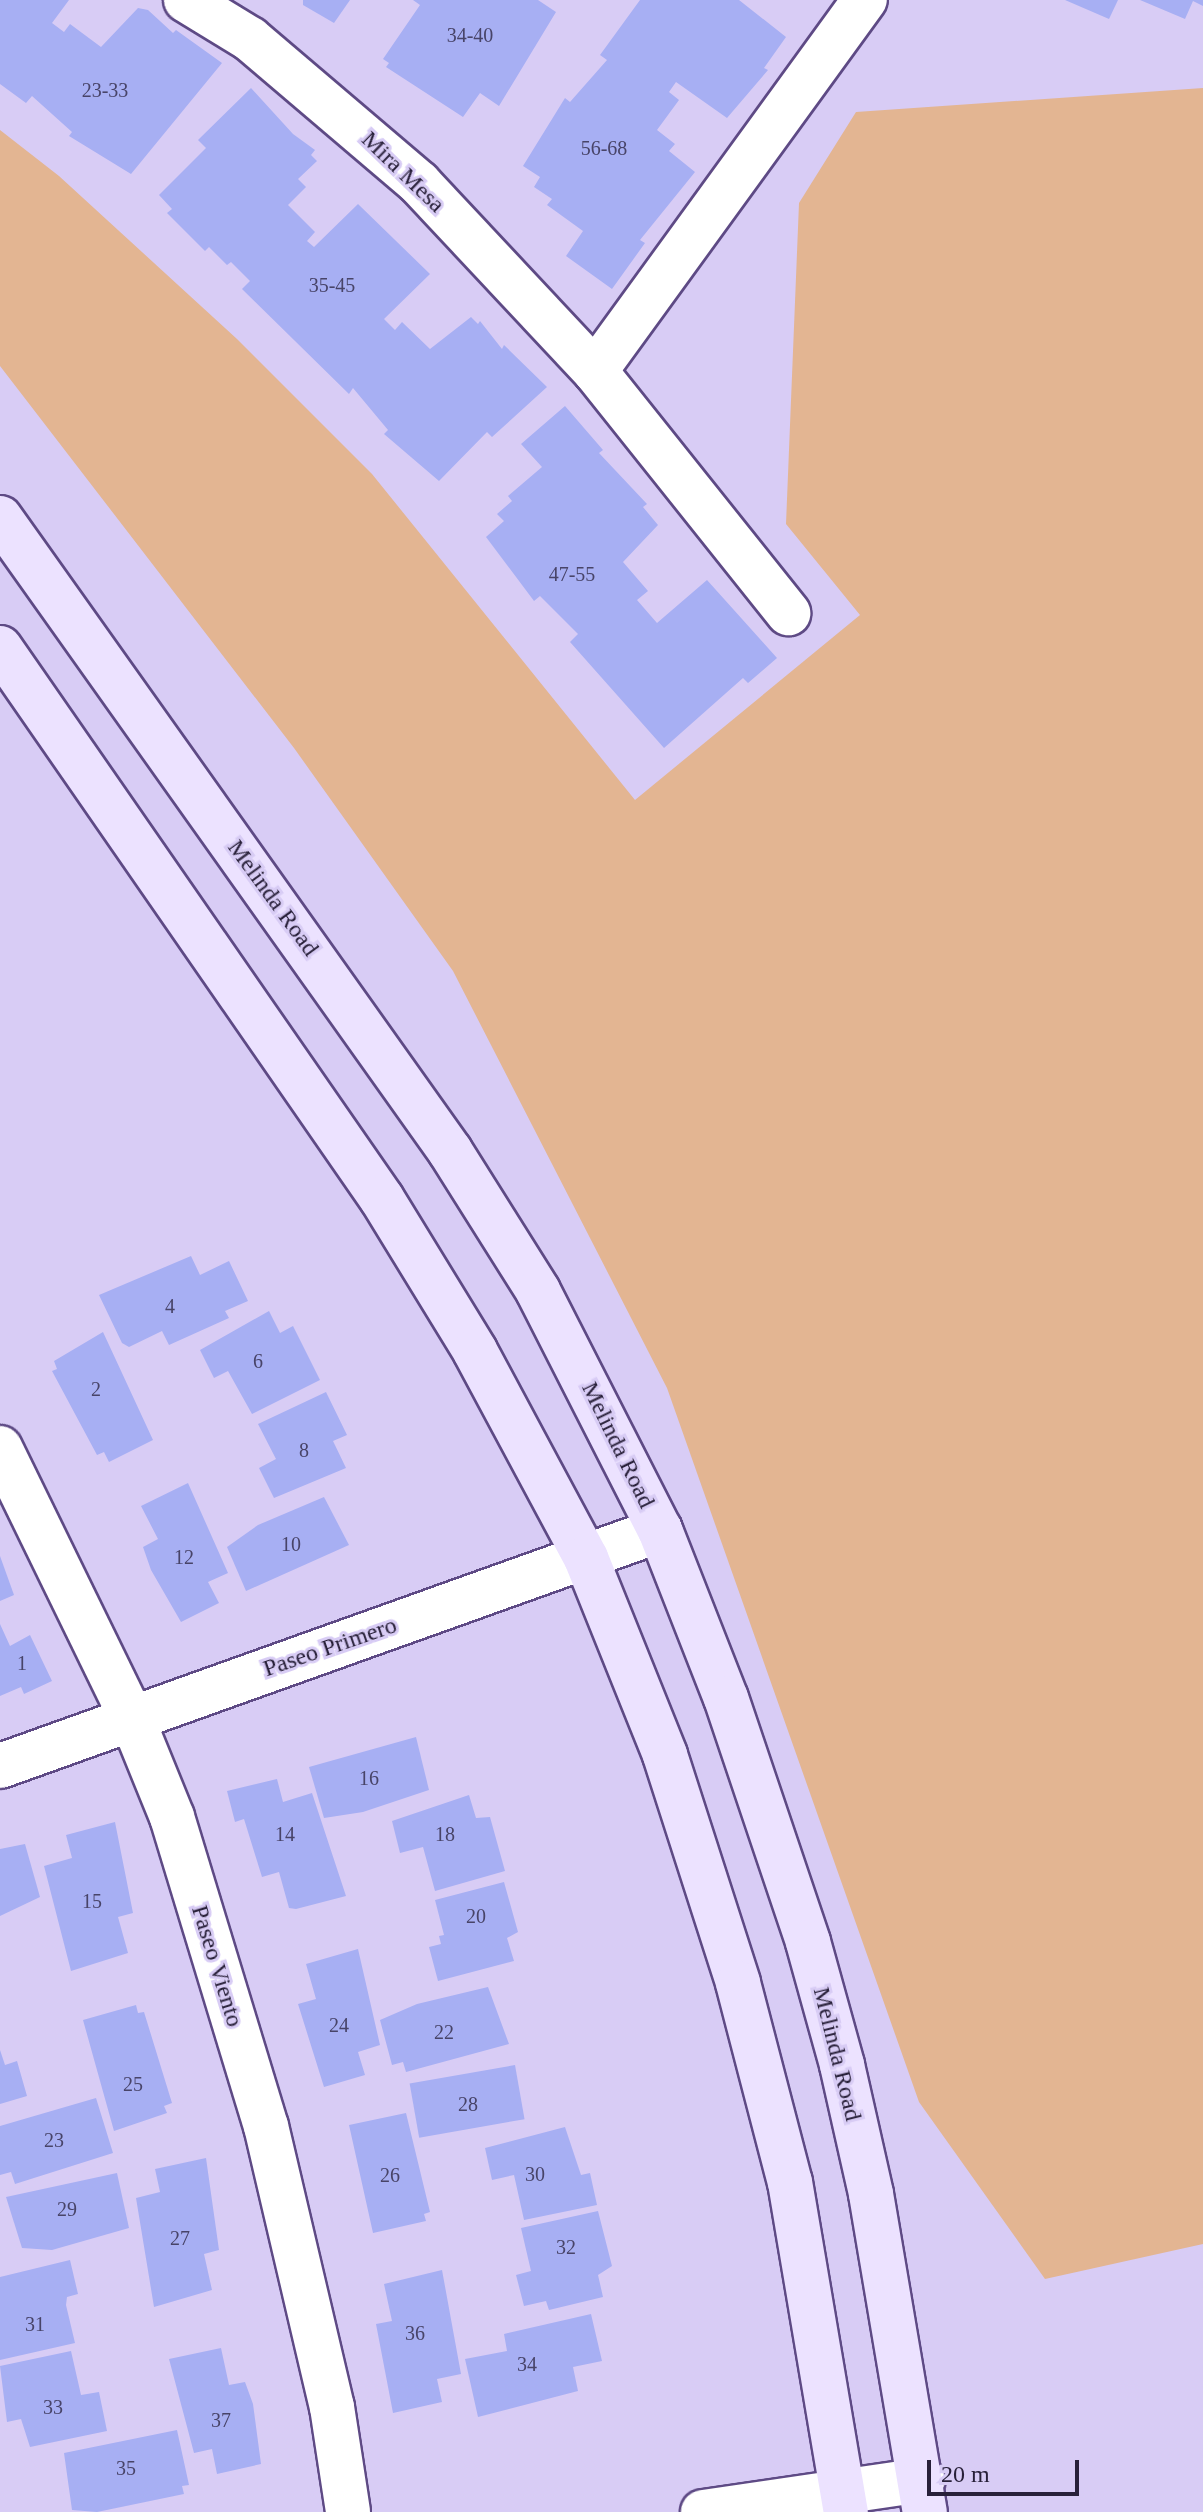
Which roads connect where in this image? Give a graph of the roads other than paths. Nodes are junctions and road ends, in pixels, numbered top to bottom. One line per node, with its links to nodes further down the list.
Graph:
1 (186, 0): 3 (street, Mira Mesa)
2 (865, 0): 3 (street)
3 (595, 371): 5 (street, Mira Mesa)
4 (0, 518): 8 (main road, Melinda Road)
5 (788, 613)
6 (0, 648): 9 (main road)
7 (0, 1448): 10 (street, Paseo Viento)
8 (660, 1530): 9 (street, Paseo Primero); 12 (main road, Melinda Road)
9 (586, 1558): 10 (street, Paseo Primero); 13 (main road)
10 (131, 1716): 11 (street, Paseo Primero); 14 (street, Paseo Viento)
11 (0, 1766)
12 (924, 2496): 13 (street)
13 (846, 2502): 15 (street)
14 (348, 2512)
15 (703, 2512)

